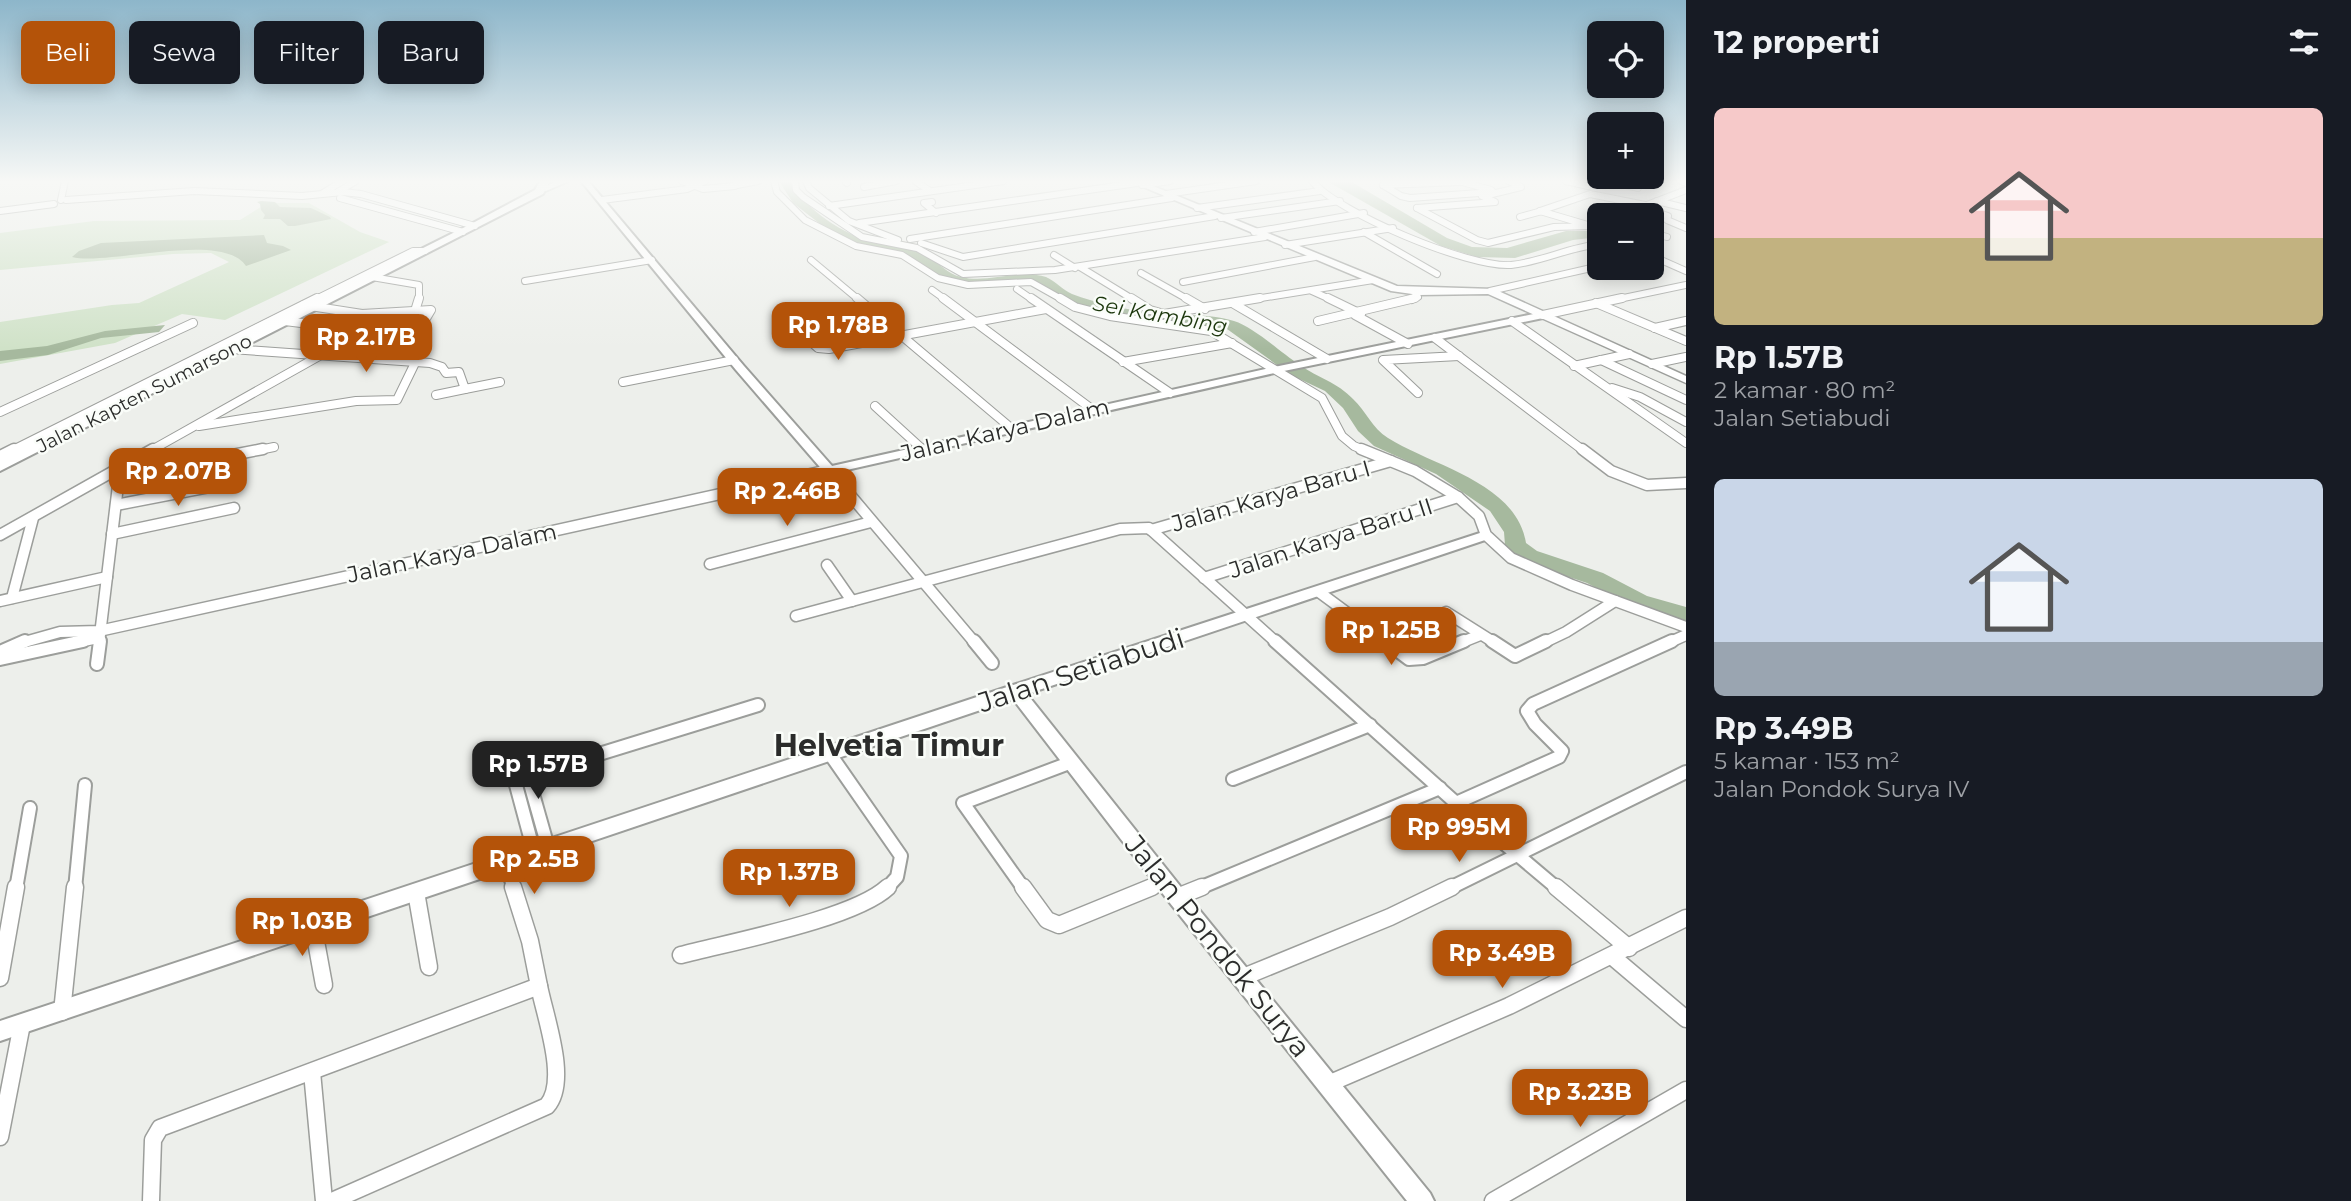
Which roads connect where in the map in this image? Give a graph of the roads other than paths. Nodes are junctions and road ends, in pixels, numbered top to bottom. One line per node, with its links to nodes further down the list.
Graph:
1 (453, 237): 29 (highway, Jalan Kapten Sumarsono)
2 (633, 237): 20 (street)
3 (838, 237): 59 (street)
4 (862, 237): 26 (street)
5 (887, 237): 14 (street)
6 (923, 237): 14 (street)
7 (1092, 237): 18 (street)
8 (1265, 237): 15 (main road); 23 (street)
9 (1333, 237): 15 (street)
10 (1373, 237): 28 (street)
11 (1412, 237): 16 (street)
12 (1474, 237): 13 (street)
13 (1513, 237)
14 (911, 239): 18 (street)
15 (1285, 245): 19 (main road)
16 (1587, 248)
17 (1054, 255): 23 (street)
18 (972, 256): 26 (street)
19 (1315, 257): 30 (main road); 32 (street)
20 (652, 260): 31 (street); 67 (street)
21 (811, 260): 56 (street)
22 (1664, 261): 25 (street)
23 (1077, 267): 26 (street); 43 (street)
24 (1587, 269): 36 (street)
25 (1686, 271)
26 (993, 272)
27 (1141, 273): 43 (street)
28 (1437, 274)
29 (371, 276): 41 (highway, Jalan Kapten Sumarsono); 44 (street)
30 (1373, 280): 37 (street); 38 (main road)
31 (526, 281)
32 (1183, 282)
33 (1686, 285): 39 (street)
34 (1017, 289): 42 (street)
35 (932, 290): 51 (street)
36 (1490, 290): 38 (main road); 46 (main road)
37 (1312, 291): 40 (street); 45 (street)
38 (1415, 293): 45 (street)
39 (1596, 303): 46 (street); 55 (street)
40 (1234, 304): 43 (street); 66 (street)
41 (308, 306): 44 (street); 47 (highway, Jalan Kapten Sumarsono); 77 (street)
42 (1046, 309): 51 (street); 69 (street)
43 (1205, 309)
44 (415, 311): 63 (street)
45 (1358, 314): 48 (street); 60 (street)
46 (1543, 315): 49 (street, Jalan Karya Dalam); 62 (main road)
47 (285, 321): 54 (street); 61 (highway, Jalan Kapten Sumarsono)
48 (1318, 321)
49 (1512, 321): 57 (street, Jalan Karya Dalam); 72 (street)
50 (1686, 321): 55 (street)
51 (978, 322): 56 (street); 85 (street)
52 (193, 323): 86 (street)
53 (791, 324): 56 (street)
54 (325, 326)
55 (1655, 328): 58 (street)
56 (901, 337): 89 (street)
57 (1435, 338): 60 (street, Jalan Karya Dalam); 64 (street)
58 (1686, 341)
59 (1232, 342): 69 (street); 73 (street)
60 (1408, 344): 66 (street, Jalan Karya Dalam)
61 (231, 349): 63 (street); 77 (highway, Jalan Kapten Sumarsono)
62 (1629, 354): 68 (street); 71 (main road)
63 (321, 355): 70 (street); 88 (street)
64 (1460, 356): 81 (street); 100 (street)
65 (1686, 357): 71 (street)
66 (1327, 359): 73 (street, Jalan Karya Dalam)
67 (734, 360): 76 (street); 96 (street)
68 (1601, 360): 72 (street); 83 (street)
69 (1123, 362): 80 (street)
70 (415, 363): 79 (street); 88 (street)
71 (1652, 364): 74 (main road)
72 (1574, 366): 78 (street)
73 (1276, 370): 80 (street, Jalan Karya Dalam); 94 (street)
74 (1686, 380)
75 (500, 382): 79 (street)
76 (624, 382)
77 (156, 383): 93 (street); 95 (highway, Jalan Kapten Sumarsono)
78 (1601, 385): 87 (street); 90 (street)
79 (465, 389): 82 (street)
80 (1170, 393): 85 (street, Jalan Karya Dalam)
81 (1418, 393)
82 (436, 395)
83 (1686, 400)
84 (875, 405): 92 (street)
85 (1093, 410): 89 (street, Jalan Karya Dalam)
86 (0, 412)
87 (1686, 422)
88 (194, 426): 97 (street)
89 (1011, 428): 92 (street, Jalan Karya Dalam)
90 (1686, 443)
91 (275, 447): 97 (street)
92 (920, 448): 96 (street, Jalan Karya Dalam)
93 (0, 456)
94 (1391, 461): 102 (street); 107 (street, Jalan Karya Baru I)
95 (0, 466)
96 (829, 470): 106 (street); 126 (street, Jalan Karya Dalam)
97 (120, 473): 103 (street); 105 (street)
98 (235, 482): 103 (street)
99 (1686, 483): 100 (street)
100 (1674, 485): 101 (street)
101 (1686, 493)
102 (1458, 497): 110 (street); 114 (street, Jalan Karya Baru II)
103 (116, 505): 108 (street)
104 (234, 508): 108 (street)
105 (33, 517): 109 (street); 117 (street)
106 (871, 522): 111 (street); 115 (street)
107 (1151, 530): 114 (street); 115 (street, Jalan Karya Baru I)
108 (112, 534): 113 (street)
109 (0, 535)
110 (1486, 535): 116 (street, Jalan Setiabudi); 120 (street)
111 (710, 564)
112 (827, 565): 119 (street)
113 (107, 577): 117 (street); 126 (street)
114 (1204, 578): 123 (street)
115 (925, 581): 119 (street, Jalan Karya Baru I); 132 (street)
116 (1319, 592): 123 (street, Jalan Setiabudi); 127 (street)
117 (12, 598): 118 (street)
118 (0, 601)
119 (852, 601): 122 (street, Jalan Karya Baru I)
120 (1615, 601): 124 (street); 127 (street)
121 (1446, 611): 127 (street)
122 (796, 616)
123 (1248, 616): 134 (street, Jalan Setiabudi); 136 (street)
124 (1686, 627)
125 (71, 629): 126 (street); 129 (street); 130 (street)
126 (98, 634): 129 (street, Jalan Karya Dalam); 133 (street)
127 (1479, 635)
128 (1686, 635): 144 (street)
129 (70, 644): 131 (street, Jalan Karya Dalam)
130 (0, 652)
131 (0, 659)
132 (992, 663)
133 (97, 664)
134 (1015, 690): 137 (street, Jalan Setiabudi); 138 (street, Jalan Pondok Surya)
135 (758, 705): 140 (street)
136 (1370, 725): 141 (street); 143 (street)
137 (830, 754): 146 (street, Jalan Setiabudi); 154 (street)
138 (1072, 762): 149 (street, Jalan Pondok Surya); 149 (street)
139 (1686, 772): 147 (street)
140 (528, 776): 146 (street); 146 (street)
141 (1233, 779)
142 (85, 786): 161 (street)
143 (1440, 788): 144 (street); 149 (street)
144 (1455, 803): 147 (street)
145 (30, 808): 157 (street)
146 (541, 850): 148 (street, Jalan Setiabudi)
147 (1518, 855): 153 (street); 158 (street)
148 (505, 861): 150 (street, Jalan Setiabudi); 160 (street)
149 (1171, 889): 158 (street, Jalan Pondok Surya)
150 (416, 892): 152 (street, Jalan Setiabudi); 156 (street)
151 (1686, 918): 153 (street)
152 (313, 925): 159 (street); 161 (street, Jalan Setiabudi)
153 (1629, 948): 155 (street)
154 (681, 955)
155 (1614, 957): 162 (street); 166 (street)
156 (429, 967)
157 (0, 978)
158 (1241, 978): 166 (street, Jalan Pondok Surya)
159 (324, 985)
160 (539, 986): 165 (street); 171 (street)
161 (62, 1012): 163 (street, Jalan Setiabudi)
162 (1686, 1019)
163 (22, 1024): 164 (street, Jalan Setiabudi); 168 (street)
164 (0, 1031)
165 (312, 1072): 169 (street); 170 (street)
166 (1328, 1084): 172 (street, Jalan Pondok Surya)
167 (1686, 1090): 173 (street)
168 (0, 1137)
169 (151, 1201)
170 (324, 1201)
171 (332, 1201)
172 (1422, 1201)
173 (1493, 1201)

